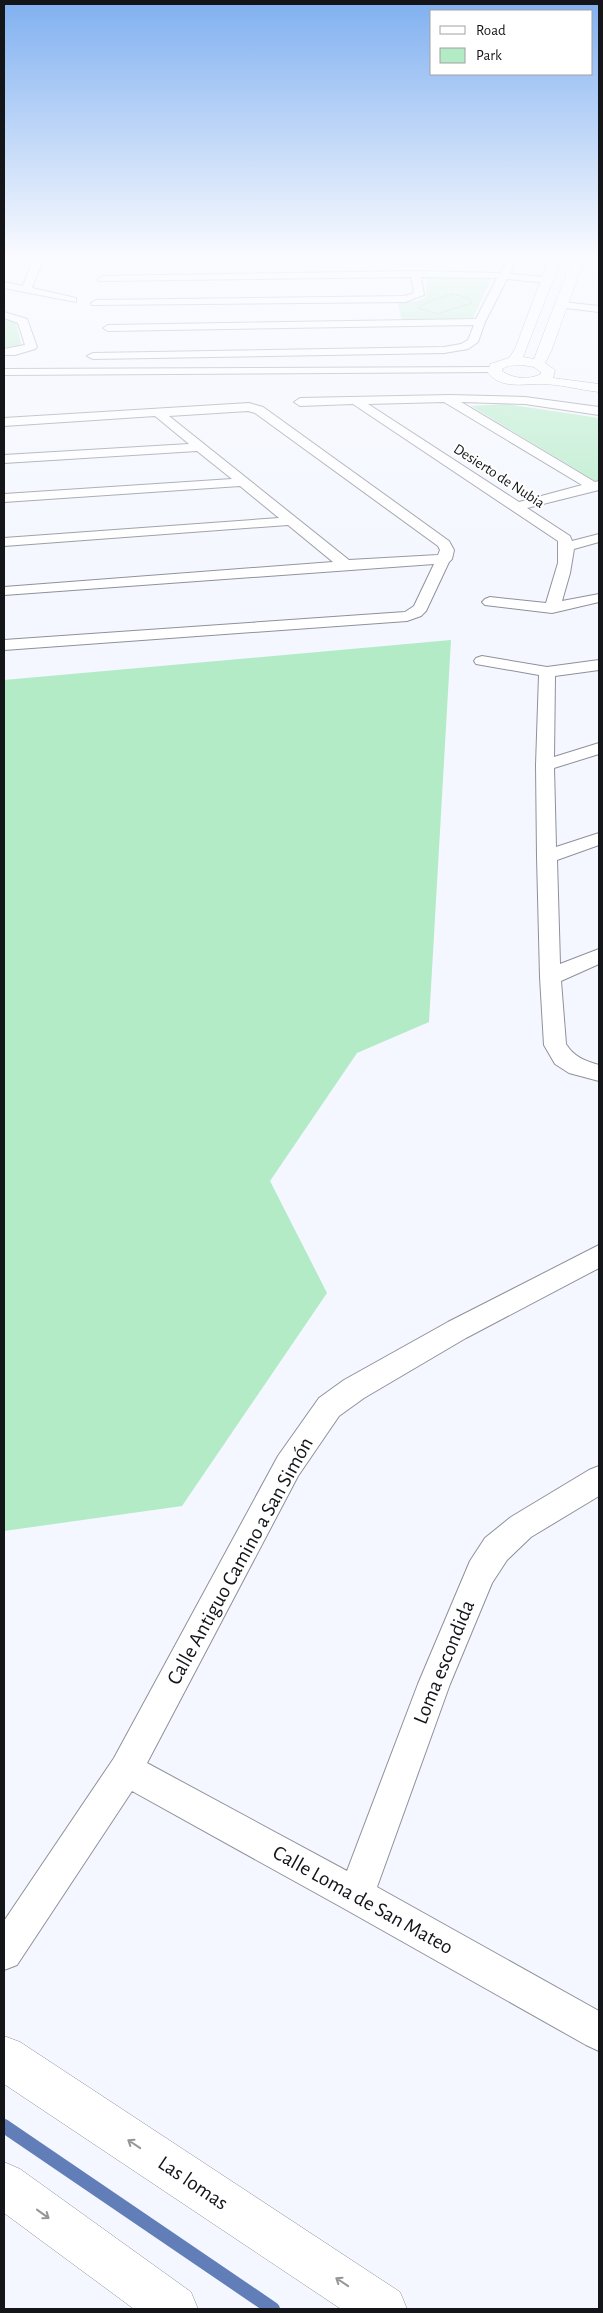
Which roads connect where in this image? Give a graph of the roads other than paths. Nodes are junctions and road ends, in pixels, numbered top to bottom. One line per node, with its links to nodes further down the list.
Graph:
1 (497, 367): 3 (street)
2 (543, 367): 5 (street); 6 (street)
3 (494, 370): 4 (street); 6 (street)
4 (4, 372)
5 (599, 378)
6 (538, 380): 7 (street)
7 (599, 388)
8 (446, 398): 9 (street); 12 (street); 19 (street)
9 (355, 400): 10 (street); 21 (street, Desierto de Nubia)
10 (300, 402)
11 (4, 410): 14 (street)
12 (599, 411)
13 (157, 412): 14 (street); 16 (street); 26 (street)
14 (32, 420): 15 (street)
15 (4, 422)
16 (200, 447): 17 (street); 18 (street)
17 (4, 458)
18 (243, 482): 20 (street); 22 (street)
19 (597, 486): 21 (street)
20 (4, 498)
21 (516, 507): 25 (street, Desierto de Nubia)
22 (291, 521): 24 (street); 27 (street)
23 (599, 538): 25 (street)
24 (4, 542)
25 (568, 546): 31 (street)
26 (445, 560): 27 (street); 32 (street)
27 (346, 565): 28 (street)
28 (4, 591)
29 (599, 598): 31 (street)
30 (490, 602): 31 (street)
31 (552, 608)
32 (4, 644)
33 (482, 661): 35 (street)
34 (599, 665): 35 (street)
35 (547, 672): 37 (street)
36 (599, 748): 37 (street)
37 (545, 765): 39 (street)
38 (599, 839): 39 (street)
39 (547, 857): 41 (street)
40 (599, 956): 41 (street)
41 (550, 977): 42 (street)
42 (599, 1073)
43 (599, 1256): 45 (street, Calle Antiguo Camino a San Simón)
44 (599, 1480): 46 (street, Loma escondida)
45 (126, 1770): 46 (street, Calle Loma de San Mateo); 47 (street, Calle Antiguo Camino a San Simón)
46 (356, 1895): 48 (street, Calle Loma de San Mateo)
47 (4, 1952)
48 (599, 2032)
49 (4, 2058): 52 (street, Las lomas, one-way to 49)
50 (4, 2185): 51 (street, one-way to 51)
51 (174, 2309)
52 (383, 2309)

